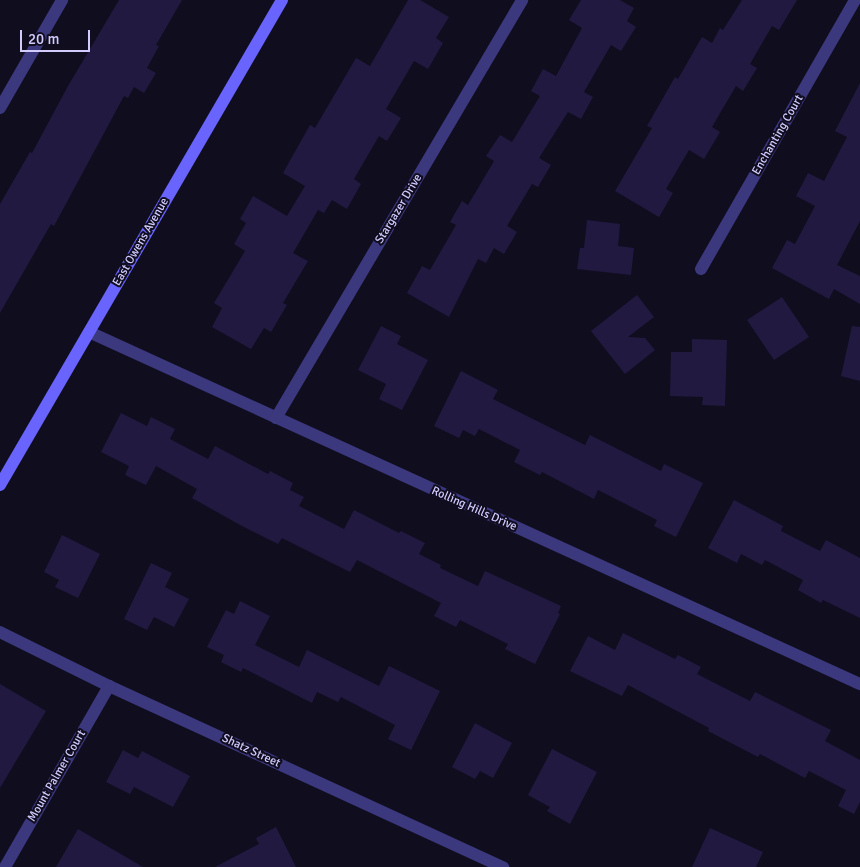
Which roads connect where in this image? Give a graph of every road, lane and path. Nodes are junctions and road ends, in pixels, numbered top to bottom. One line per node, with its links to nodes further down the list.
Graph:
1 (62, 0): 5 (street)
2 (282, 0): 7 (main road, East Owens Avenue)
3 (522, 0): 8 (street, Stargazer Drive)
4 (855, 0): 6 (street, Enchanting Court)
5 (0, 108)
6 (701, 269)
7 (89, 332): 8 (street, Rolling Hills Drive); 9 (main road, East Owens Avenue)
8 (276, 418): 11 (street, Rolling Hills Drive)
9 (0, 485)
10 (0, 632): 12 (street, Shatz Street)
11 (860, 684)
12 (109, 686): 13 (street, Mount Palmer Court); 14 (street, Shatz Street)
13 (5, 867)
14 (503, 867)

